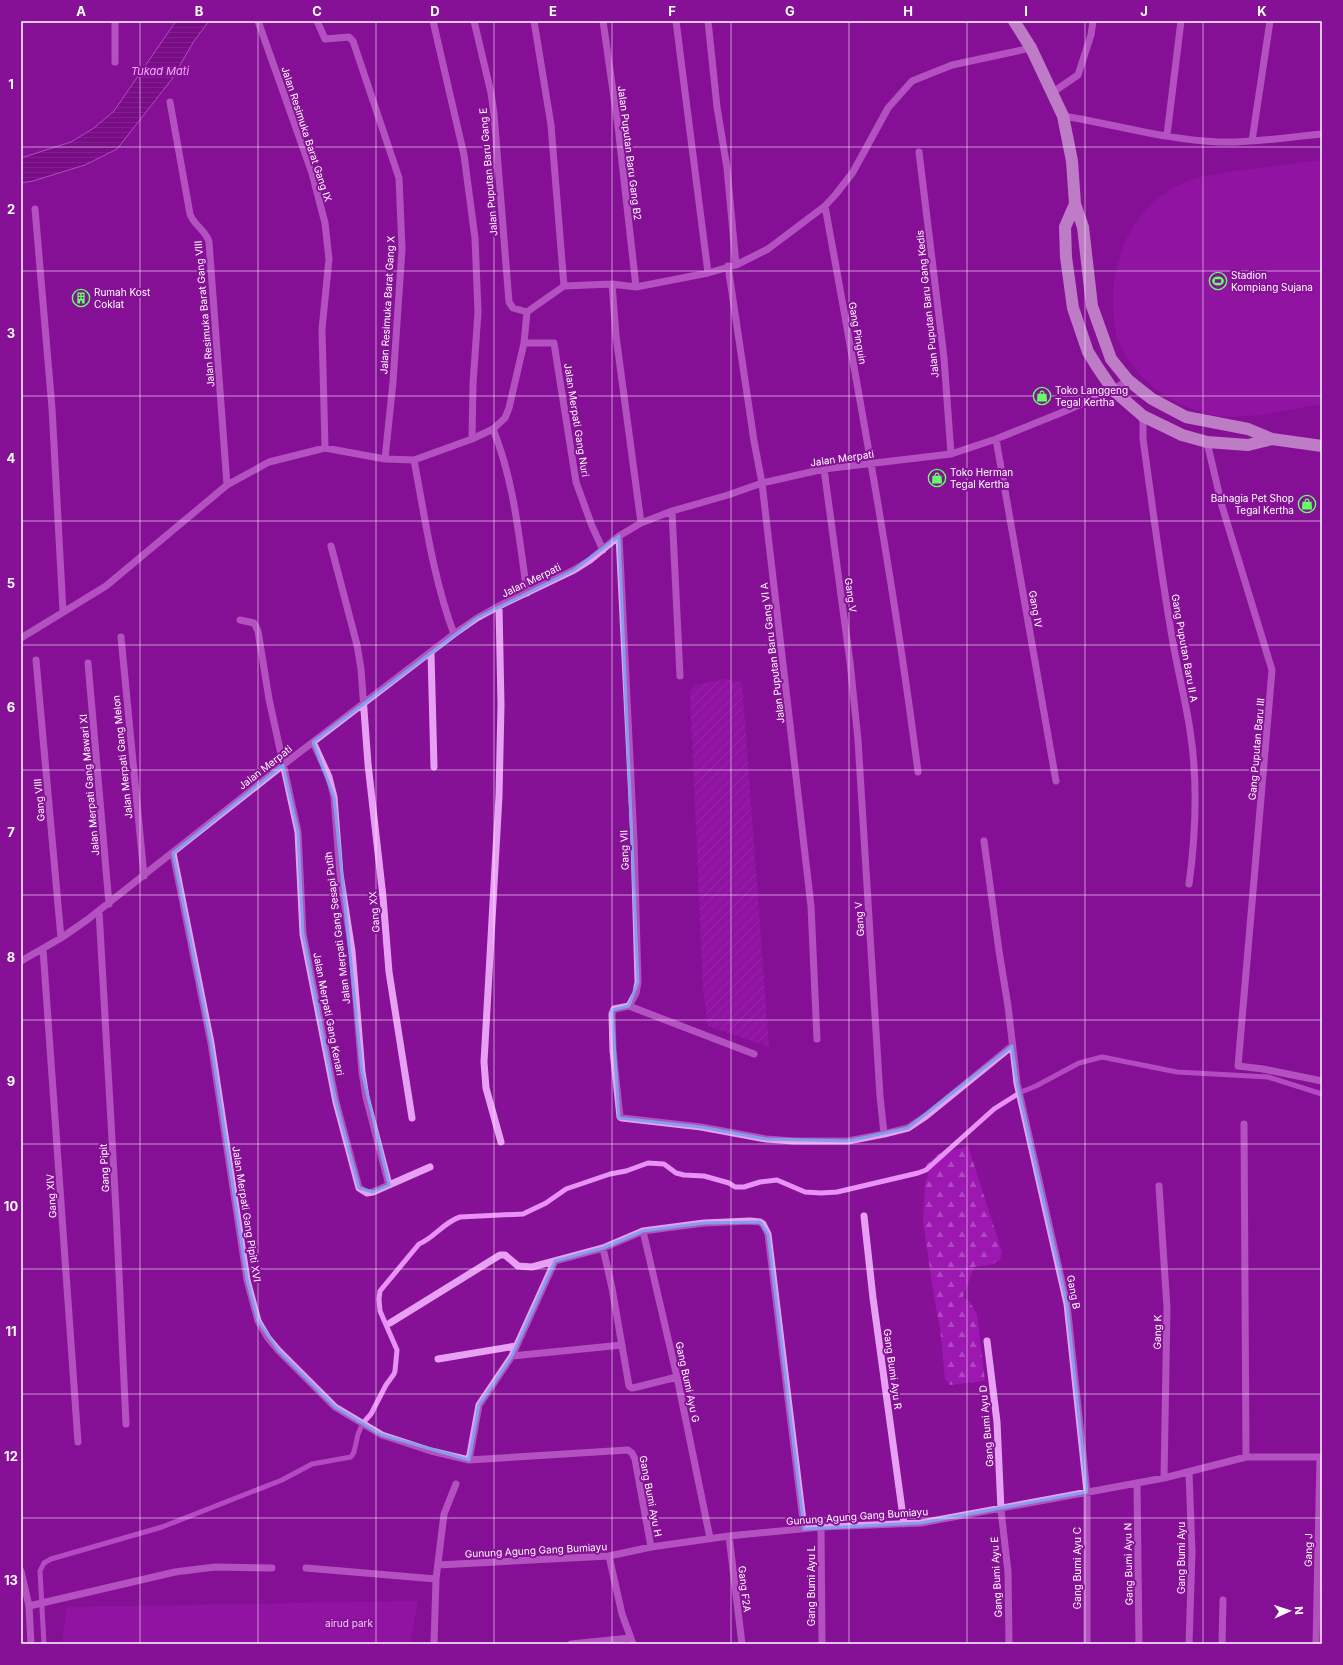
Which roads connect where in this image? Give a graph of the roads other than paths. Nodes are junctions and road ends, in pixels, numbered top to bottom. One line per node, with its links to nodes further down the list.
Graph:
1 (115, 21): 15 (street)
2 (258, 21): 42 (street, Jalan Resimuka Barat Gang IX)
3 (317, 21): 44 (street, Jalan Resimuka Barat Gang X)
4 (433, 21): 37 (street)
5 (474, 21): 31 (street, Jalan Puputan Baru Gang E)
6 (534, 21): 29 (street)
7 (603, 21): 30 (street, Jalan Puputan Baru Gang B2)
8 (676, 21): 27 (street)
9 (708, 21): 26 (street, Jalan Puputan Baru Gang VI A)
10 (1014, 21): 14 (highway)
11 (1094, 21): 16 (street)
12 (1181, 21): 20 (street)
13 (1270, 21): 21 (street)
14 (1031, 48): 16 (highway); 24 (street)
15 (115, 62)
16 (1053, 92): 18 (highway)
17 (170, 102): 49 (street, Jalan Resimuka Barat Gang VIII)
18 (1063, 116): 20 (street); 23 (highway)
19 (1322, 134): 21 (street)
20 (1166, 136): 21 (street)
21 (1252, 141)
22 (919, 152): 43 (street, Jalan Puputan Baru Gang Kedis)
23 (1075, 204): 33 (highway); 34 (highway)
24 (825, 206): 26 (street); 46 (street, Gang Pinguin)
25 (35, 209): 57 (street)
26 (732, 266): 27 (street); 48 (street, Jalan Puputan Baru Gang VI A)
27 (708, 273): 30 (street)
28 (612, 284): 29 (street); 30 (street); 51 (street)
29 (564, 286): 31 (street)
30 (636, 287)
31 (527, 312): 32 (street)
32 (524, 343): 36 (street); 54 (street, Jalan Merpati Gang Nuri)
33 (1128, 380): 34 (street, Jalan Merpati); 38 (highway)
34 (1113, 390): 35 (highway); 39 (street, Jalan Merpati)
35 (1143, 416): 40 (highway); 75 (street, Gang Puputan Baru II A)
36 (493, 428): 37 (street); 55 (street)
37 (472, 439): 45 (street)
38 (1272, 439): 40 (highway); 41 (highway)
39 (996, 440): 43 (street, Jalan Merpati); 71 (street, Gang IV)
40 (1207, 442): 85 (street, Gang Puputan Baru III)
41 (1322, 446)
42 (325, 448): 44 (street); 49 (street)
43 (951, 454): 46 (street, Jalan Merpati)
44 (384, 458): 45 (street)
45 (414, 460): 59 (street)
46 (871, 464): 47 (street, Jalan Merpati); 70 (street, Gang Pinguin)
47 (824, 469): 48 (street, Jalan Merpati); 88 (street, Gang V)
48 (762, 483): 50 (street, Jalan Merpati); 82 (street, Jalan Puputan Baru Gang VI A)
49 (227, 485): 57 (street)
50 (672, 511): 51 (street, Jalan Merpati); 65 (street)
51 (641, 523): 52 (street, Jalan Merpati)
52 (619, 536): 54 (street, Jalan Merpati); 81 (street, Gang VII)
53 (331, 546): 66 (street, Gang XX)
54 (603, 550): 55 (street, Jalan Merpati)
55 (527, 593): 56 (street, Jalan Merpati)
56 (499, 606): 59 (street, Jalan Merpati); 89 (street)
57 (63, 612): 61 (street)
58 (240, 620): 68 (street, Jalan Merpati Gang Kenari)
59 (454, 634): 62 (street, Jalan Merpati)
60 (121, 637): 74 (street, Jalan Merpati Gang Melon)
61 (21, 638)
62 (430, 653): 66 (street, Jalan Merpati); 69 (street)
63 (36, 660): 78 (street, Gang VIII)
64 (88, 663): 76 (street, Jalan Merpati Gang Mawari XI)
65 (680, 676)
66 (364, 702): 67 (street, Jalan Merpati); 86 (street, Gang XX)
67 (313, 742): 68 (street, Jalan Merpati); 91 (street, Jalan Merpati Gang Sesapi Putih)
68 (283, 765): 73 (street, Jalan Merpati); 91 (street, Jalan Merpati Gang Kenari)
69 (434, 766)
70 (918, 772)
71 (1056, 781)
72 (984, 841): 83 (street, Gang B)
73 (173, 854): 74 (street, Jalan Merpati); 109 (street, Jalan Merpati Gang Pipiti XVI)
74 (144, 876): 76 (street, Jalan Merpati)
75 (1189, 884)
76 (109, 904): 77 (street, Jalan Merpati)
77 (99, 911): 78 (street, Jalan Merpati); 104 (street, Gang Pipit)
78 (61, 938): 79 (street, Jalan Merpati)
79 (43, 949): 80 (street, Jalan Merpati); 105 (street, Gang XIV)
80 (21, 960)
81 (629, 1006): 84 (street); 88 (street)
82 (817, 1039)
83 (1012, 1046): 88 (street); 114 (street, Gang B)
84 (754, 1054)
85 (1322, 1080)
86 (412, 1118)
87 (1244, 1124): 107 (street)
88 (884, 1134)
89 (501, 1142)
90 (430, 1167): 91 (street, Jalan Merpati Gang Kenari)
91 (389, 1185)
92 (1158, 1186): 111 (street, Gang K)
93 (864, 1216): 116 (street, Gang Bumi Ayu R)
94 (643, 1231): 95 (street); 103 (street, Gang Bumi Ayu G); 118 (street)
95 (603, 1248): 96 (street); 99 (street)
96 (555, 1261): 97 (street); 100 (street)
97 (390, 1323)
98 (987, 1341): 115 (street, Gang Bumi Ayu D)
99 (622, 1345): 101 (street); 103 (street)
100 (516, 1346): 101 (street); 102 (street)
101 (512, 1356): 109 (street)
102 (438, 1359)
103 (677, 1377): 120 (street, Gang Bumi Ayu G)
104 (126, 1424)
105 (78, 1442)
106 (557, 1454): 109 (street, Jalan Merpati Gang Pipiti XVI); 121 (street, Gang Bumi Ayu H)
107 (1246, 1457): 108 (street, Gunung Agung Gang Bumiayu); 110 (street, Gunung Agung Gang Bumiayu)
108 (1321, 1457): 141 (street, Gang J)
109 (469, 1460)
110 (1189, 1473): 111 (street, Gunung Agung Gang Bumiayu); 139 (street, Gang Bumi Ayu)
111 (1164, 1478): 112 (street, Gunung Agung Gang Bumiayu)
112 (1137, 1483): 114 (street, Gunung Agung Gang Bumiayu); 138 (street, Gang Bumi Ayu N)
113 (456, 1484): 123 (street)
114 (1086, 1492): 115 (street, Gunung Agung Gang Bumiayu); 137 (street, Gang Bumi Ayu C)
115 (1001, 1510): 116 (street, Gunung Agung Gang Bumiayu); 136 (street, Gang Bumi Ayu E)
116 (904, 1524): 117 (street, Gunung Agung Gang Bumiayu)
117 (821, 1528): 118 (street, Gunung Agung Gang Bumiayu); 135 (street, Gang Bumi Ayu L)
118 (804, 1529): 119 (street, Gunung Agung Gang Bumiayu)
119 (729, 1536): 120 (street, Gunung Agung Gang Bumiayu); 134 (street, Gang F2A)
120 (710, 1538): 121 (street, Gunung Agung Gang Bumiayu)
121 (651, 1547): 122 (street, Gunung Agung Gang Bumiayu)
122 (609, 1556): 123 (street, Gunung Agung Gang Bumiayu); 130 (street)
123 (438, 1564): 127 (street)
124 (272, 1568): 129 (street)
125 (306, 1568): 127 (street)
126 (21, 1571): 129 (street)
127 (436, 1579): 132 (street)
128 (1222, 1600): 140 (street)
129 (29, 1606): 131 (street)
130 (631, 1641): 133 (street)
131 (31, 1644)
132 (434, 1644)
133 (571, 1644)
134 (742, 1644)
135 (822, 1644)
136 (1009, 1644)
137 (1087, 1644)
138 (1139, 1644)
139 (1189, 1644)
140 (1222, 1644)
141 (1316, 1644)

